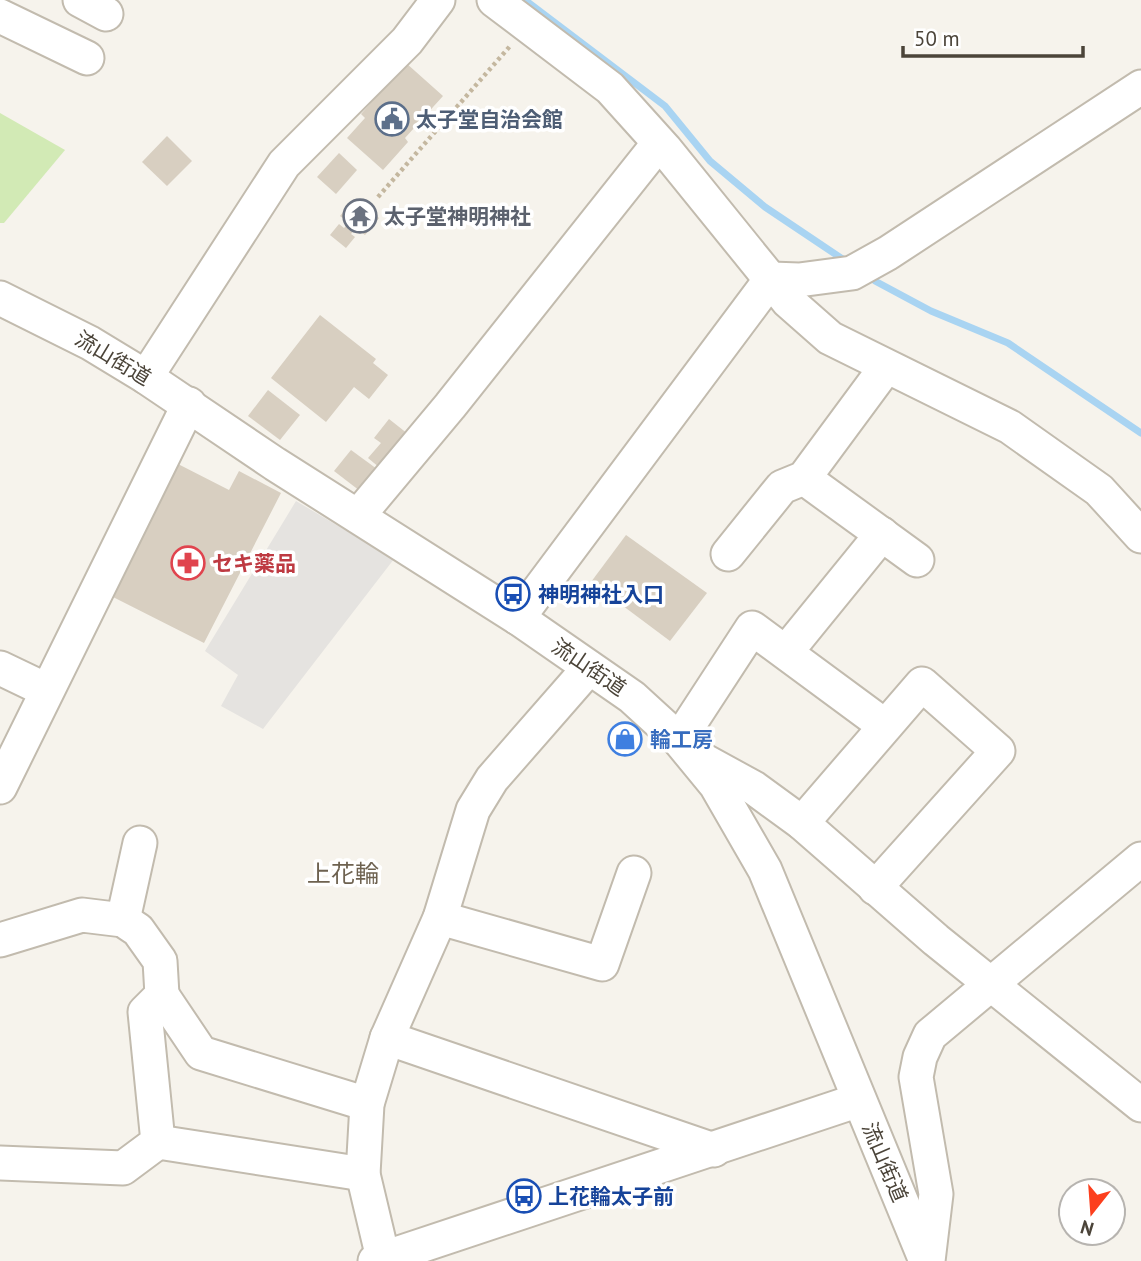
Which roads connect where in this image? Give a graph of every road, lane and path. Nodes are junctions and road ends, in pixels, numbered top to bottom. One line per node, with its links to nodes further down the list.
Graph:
1 (438, 0): 12 (street)
2 (494, 0): 4 (street)
3 (0, 16): 5 (street)
4 (527, 25): 7 (street); 8 (path)
5 (87, 58)
6 (1141, 87): 9 (street)
7 (659, 144): 9 (street); 15 (street)
8 (378, 197)
9 (771, 279): 11 (street); 20 (street)
10 (0, 298): 12 (street, 流山街道)
11 (886, 367): 14 (street); 17 (street)
12 (146, 377): 13 (street, 流山街道)
13 (189, 404): 15 (street, 流山街道); 24 (street)
14 (804, 478): 16 (street); 18 (street)
15 (358, 516): 20 (street, 流山街道)
16 (882, 534): 19 (street); 21 (street)
17 (1141, 536)
18 (728, 554)
19 (916, 559)
20 (518, 618): 22 (street, 流山街道)
21 (786, 652): 25 (street); 26 (street)
22 (589, 667): 26 (street, 流山街道); 33 (street)
23 (0, 668): 24 (street)
24 (46, 690): 27 (street)
25 (885, 726): 28 (street); 32 (street)
26 (686, 747): 28 (street); 40 (street, 流山街道)
27 (0, 787)
28 (802, 823): 32 (street)
29 (140, 843): 34 (street)
30 (1141, 859): 36 (street)
31 (634, 873): 33 (street)
32 (875, 888): 36 (street)
33 (440, 918): 38 (street)
34 (123, 920): 35 (street); 37 (street)
35 (0, 940)
36 (989, 984): 39 (street); 48 (street)
37 (162, 995): 41 (street); 42 (street)
38 (387, 1038): 41 (street); 43 (street)
39 (1137, 1094)
40 (859, 1100): 43 (street); 48 (street, 流山街道)
41 (367, 1104): 45 (street)
42 (158, 1142): 44 (street); 45 (street)
43 (714, 1150): 46 (street)
44 (0, 1163)
45 (363, 1174): 47 (street)
46 (426, 1254): 47 (street)
47 (379, 1260)
48 (927, 1261)

